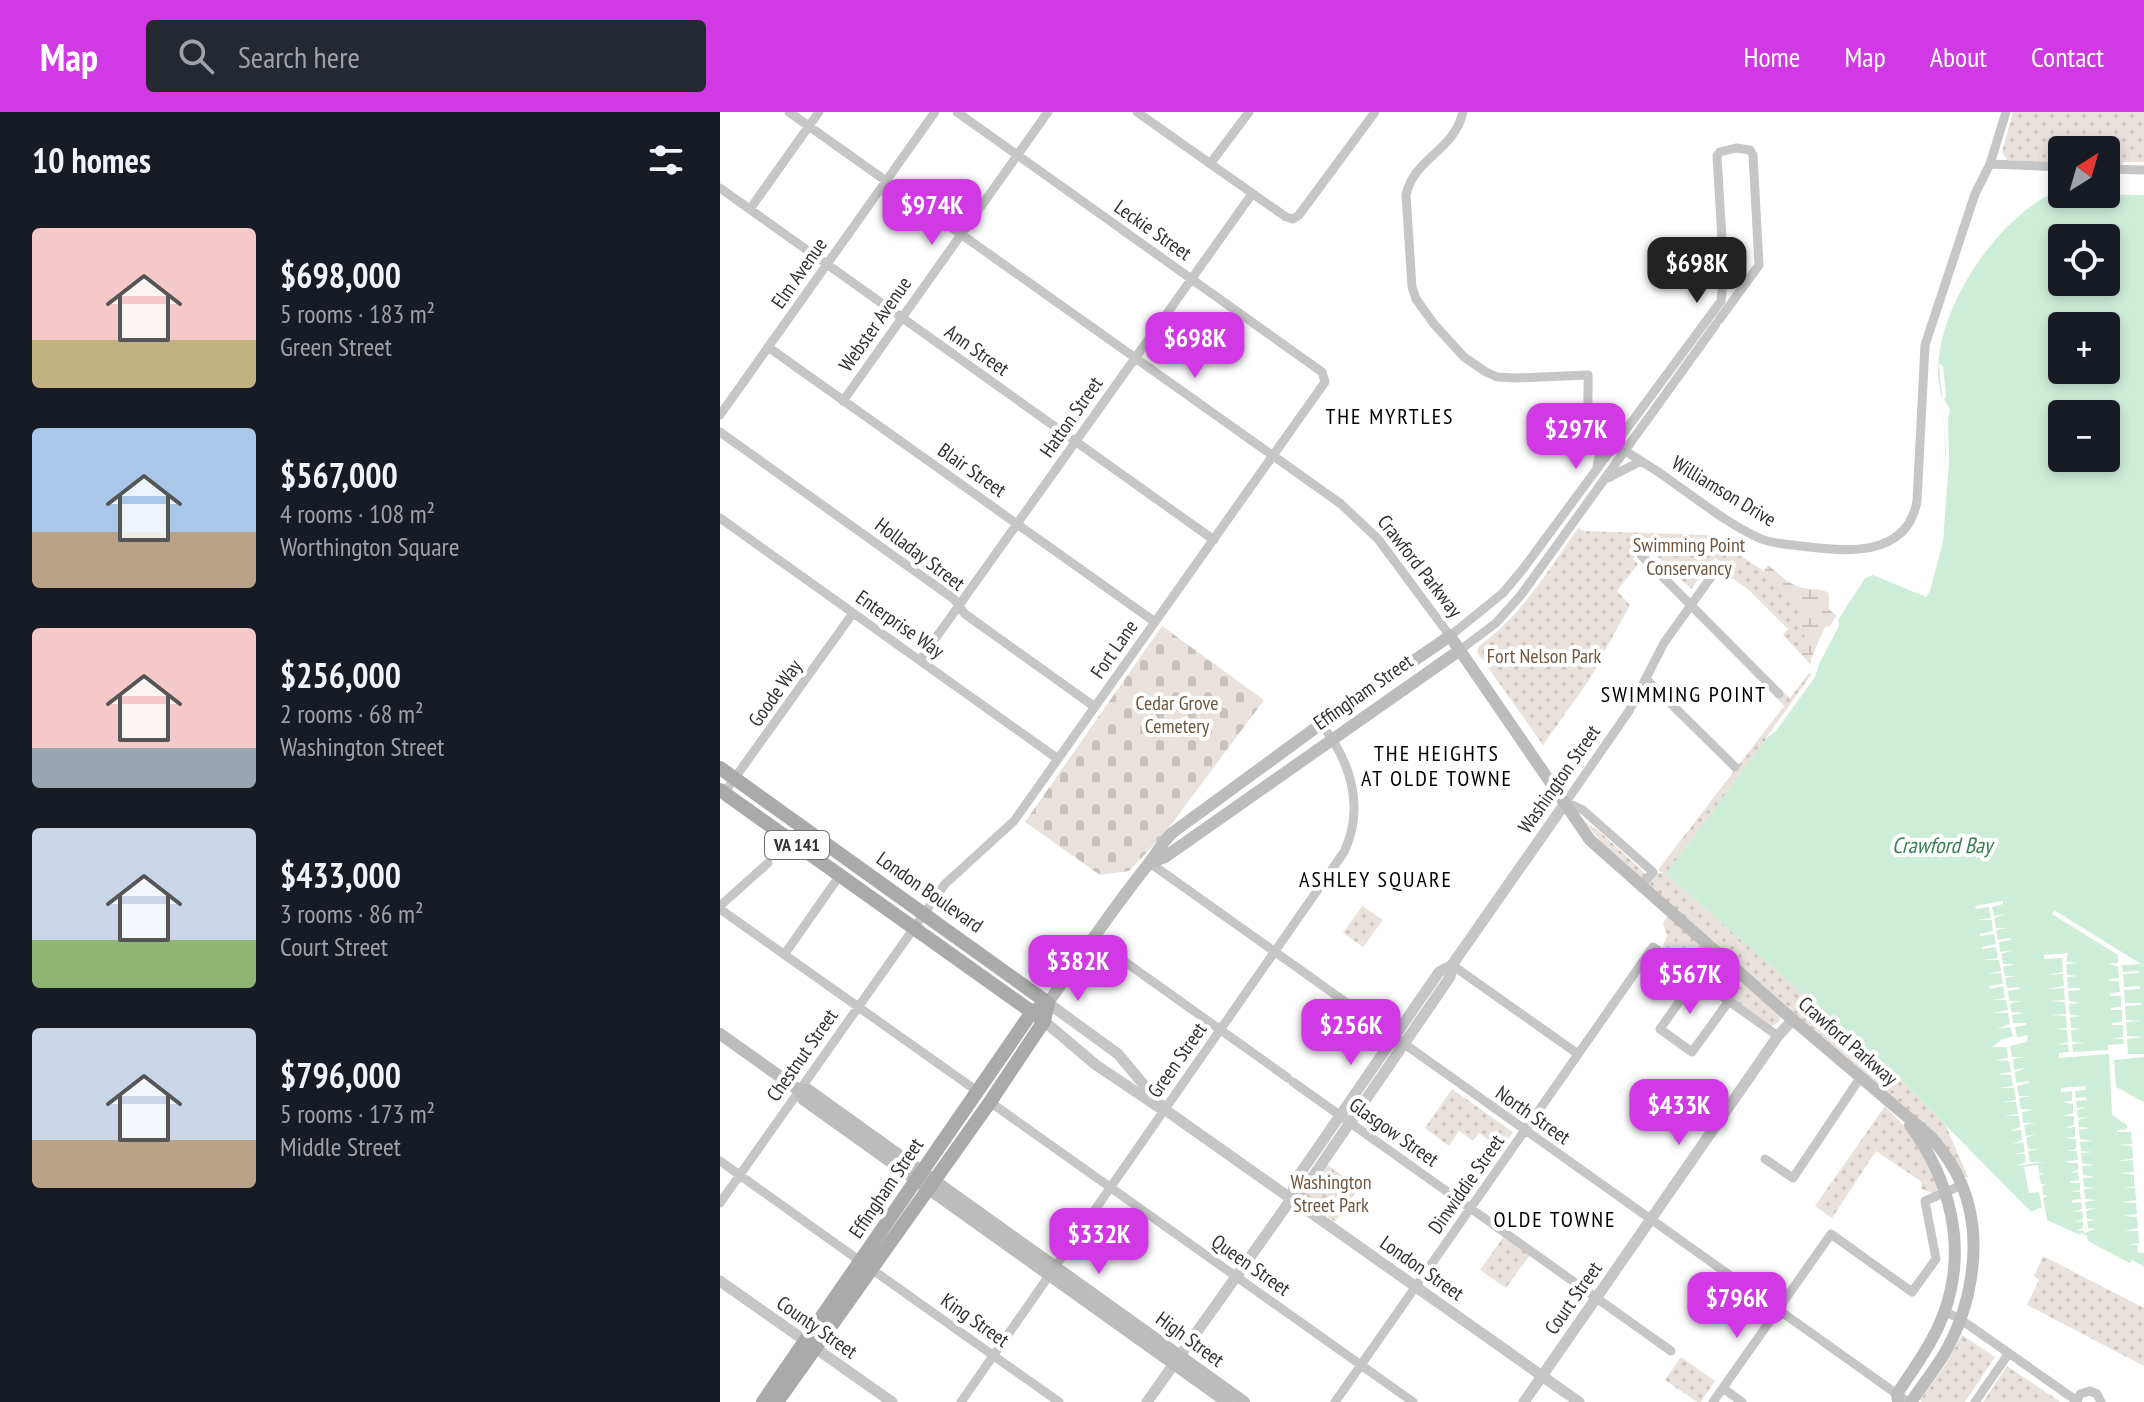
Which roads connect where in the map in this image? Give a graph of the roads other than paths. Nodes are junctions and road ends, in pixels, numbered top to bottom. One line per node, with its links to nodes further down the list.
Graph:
1 (789, 112): 11 (street, Crawford Parkway)
2 (819, 112): 11 (street)
3 (935, 112): 18 (street, Elm Avenue)
4 (957, 112): 12 (street, Leckie Street)
5 (1048, 112): 12 (street, Webster Avenue)
6 (1137, 112): 13 (street)
7 (1249, 112): 13 (street)
8 (1375, 112): 20 (street)
9 (1463, 112): 31 (street)
10 (2006, 112): 14 (street, Williamson Drive)
11 (809, 126): 18 (street, Crawford Parkway); 21 (street)
12 (1017, 155): 22 (street, Webster Avenue); 24 (street, Leckie Street)
13 (1210, 164): 20 (street)
14 (1990, 164): 15 (street); 37 (street, Williamson Drive)
15 (2048, 166)
16 (2120, 169): 17 (street)
17 (2144, 170)
18 (886, 181): 22 (street, Crawford Parkway); 23 (street, Elm Avenue)
19 (720, 188): 21 (street, Ann Street)
20 (1252, 194): 24 (street, Hatton Street)
21 (750, 209): 23 (street, Ann Street)
22 (961, 235): 25 (street, Webster Avenue); 27 (street, Crawford Parkway)
23 (827, 264): 25 (street, Ann Street); 26 (street, Elm Avenue)
24 (1191, 279): 27 (street, Hatton Street); 28 (street, Leckie Street)
25 (902, 318): 29 (street, Webster Avenue); 33 (street, Ann Street)
26 (768, 347): 29 (street, Blair Street); 30 (street, Elm Avenue)
27 (1135, 358): 33 (street, Hatton Street); 36 (street, Crawford Parkway)
28 (1326, 378): 36 (street, Fort Lane)
29 (843, 401): 41 (street, Blair Street)
30 (720, 415)
31 (1590, 419): 34 (street, Williamson Drive); 38 (street)
32 (720, 432): 46 (street, Holladay Street)
33 (1076, 442): 41 (street, Hatton Street); 42 (street, Ann Street)
34 (1616, 442): 35 (street, Williamson Drive); 35 (street); 38 (street)
35 (1627, 450): 37 (street, Williamson Drive); 39 (street)
36 (1274, 455): 42 (street, Fort Lane); 49 (street, Crawford Parkway)
37 (1641, 461): 39 (street)
38 (1596, 472): 49 (street, Effingham Street)
39 (1605, 479): 50 (street, Effingham Street)
40 (720, 518): 47 (street, Enterprise Way)
41 (1017, 524): 46 (street, Hatton Street); 48 (street, Blair Street)
42 (1214, 540): 48 (street, Fort Lane)
43 (1641, 555): 45 (street)
44 (1716, 570): 45 (street, Washington Street)
45 (1692, 605): 52 (street, Washington Street); 53 (street)
46 (959, 606): 51 (street, Hatton Street); 54 (street, Holladay Street)
47 (853, 613): 51 (street, Enterprise Way); 60 (street, Goode Way)
48 (1155, 622): 54 (street, Fort Lane)
49 (1450, 636): 50 (main road, Crawford Parkway); 55 (main road, Effingham Street)
50 (1460, 650): 56 (main road, Effingham Street); 62 (main road, Crawford Parkway)
51 (920, 660): 57 (street, Enterprise Way)
52 (1646, 679): 58 (street); 62 (street, Washington Street)
53 (1779, 694)
54 (1095, 707): 57 (street, Fort Lane)
55 (1321, 724): 56 (street, Green Street); 64 (main road, Effingham Street)
56 (1333, 738): 64 (main road, Effingham Street); 71 (street, Green Street)
57 (1058, 759): 68 (street, Fort Lane)
58 (1735, 767)
59 (720, 768): 60 (main road, London Boulevard / VA 141)
60 (735, 779): 61 (street, Goode Way); 68 (main road, London Boulevard / VA 141)
61 (722, 791): 65 (main road, London Boulevard / VA 141)
62 (1566, 802): 66 (main road, Crawford Parkway); 66 (street); 73 (street, Washington Street)
63 (768, 863): 67 (street)
64 (1150, 863): 70 (main road, Effingham Street); 71 (street, North Street)
65 (840, 875): 69 (main road, London Boulevard / VA 141); 72 (street)
66 (1641, 886): 79 (main road, Crawford Parkway)
67 (720, 907): 72 (street)
68 (923, 912): 69 (street, Fort Lane); 76 (main road, London Boulevard / VA 141)
69 (913, 926): 77 (street, Chestnut Street); 78 (main road, London Boulevard / VA 141)
70 (1093, 939): 76 (main road, Effingham Street); 80 (street, Glasgow Street)
71 (1274, 952): 80 (street, Green Street); 83 (street, North Street)
72 (784, 955): 77 (street)
73 (1452, 965): 83 (street, Washington Street); 84 (street, Washington Street); 85 (street)
74 (1696, 978): 75 (street); 75 (street); 85 (street, Dinwiddie Street)
75 (1729, 1001): 82 (street)
76 (1048, 1003): 78 (main road, Effingham Street); 91 (street, London Boulevard)
77 (857, 1006): 87 (street, Chestnut Street); 88 (street)
78 (1038, 1016): 88 (main road, Effingham Street); 89 (main road, Effingham Street); 91 (street, London Boulevard)
79 (1793, 1019): 82 (street, Court Street); 86 (main road, Crawford Parkway)
80 (1220, 1030): 91 (street, Green Street); 92 (street, Glasgow Street)
81 (720, 1034): 87 (main road, High Street)
82 (1778, 1036): 104 (street, Court Street)
83 (1393, 1037): 84 (street, North Street); 92 (street, Washington Street)
84 (1404, 1045): 92 (street, Washington Street); 93 (street, North Street)
85 (1578, 1054): 93 (street, Dinwiddie Street)
86 (1860, 1078): 90 (main road, Crawford Parkway); 94 (street)
87 (799, 1090): 96 (street, Chestnut Street); 97 (main road, High Street)
88 (977, 1091): 97 (main road, Effingham Street)
89 (990, 1102): 97 (main road, Effingham Street); 99 (street, Queen Street)
90 (1895, 1108): 98 (main road, Crawford Parkway); 100 (main road, Crawford Parkway)
91 (1164, 1109): 99 (street, Green Street); 101 (street, London Street)
92 (1345, 1119): 101 (street, Washington Street); 103 (street, Glasgow Street)
93 (1525, 1131): 103 (street, Dinwiddie Street); 104 (street, North Street)
94 (1765, 1159)
95 (720, 1161): 96 (street, King Street)
96 (740, 1175): 102 (street, Chestnut Street); 105 (street, King Street)
97 (925, 1180): 105 (main road, Effingham Street); 106 (main road, High Street)
98 (1962, 1185): 100 (street); 113 (main road, Crawford Parkway)
99 (1110, 1187): 106 (street, Green Street); 107 (street, Queen Street)
100 (1946, 1190): 111 (street); 112 (main road, Crawford Parkway)
101 (1292, 1198): 107 (street, Washington Street); 109 (street, London Street)
102 (720, 1203)
103 (1471, 1208): 109 (street, Dinwiddie Street); 110 (street, Glasgow Street)
104 (1650, 1220): 110 (street, Court Street); 111 (street, North Street)
105 (865, 1265): 114 (main road, Effingham Street); 117 (street, King Street)
106 (1052, 1271): 117 (street, Green Street); 118 (main road, High Street)
107 (1236, 1277): 118 (street, Washington Street); 119 (street, Queen Street)
108 (720, 1281): 114 (street, County Street)
109 (1416, 1286): 119 (street, Dinwiddie Street); 120 (street, London Street)
110 (1595, 1297): 115 (street, Glasgow Street); 120 (street, Court Street)
111 (1777, 1310): 121 (street); 122 (street, North Street)
112 (1944, 1311): 113 (street); 122 (main road, Crawford Parkway)
113 (1960, 1319): 116 (street); 122 (main road, Crawford Parkway)
114 (810, 1344): 124 (main road, Effingham Street); 125 (main road, Effingham Street); 126 (street, County Street)
115 (1671, 1351)
116 (2009, 1353): 123 (street); 138 (street)
117 (993, 1355): 127 (street, Green Street); 128 (street, King Street)
118 (1177, 1360): 129 (street, Washington Street); 130 (main road, High Street); 131 (main road, High Street)
119 (1361, 1365): 132 (street, Dinwiddie Street); 133 (street, Queen Street)
120 (1542, 1376): 134 (street, Court Street); 135 (street, London Street)
121 (1723, 1388): 136 (street); 137 (street)
122 (1904, 1400)
123 (2077, 1401): 139 (street)
124 (763, 1402)
125 (777, 1402)
126 (892, 1402)
127 (961, 1402)
128 (1059, 1402)
129 (1147, 1402)
130 (1227, 1402)
131 (1244, 1402)
132 (1335, 1402)
133 (1413, 1402)
134 (1524, 1402)
135 (1579, 1402)
136 (1713, 1402)
137 (1742, 1402)
138 (1975, 1402)
139 (2101, 1402)

